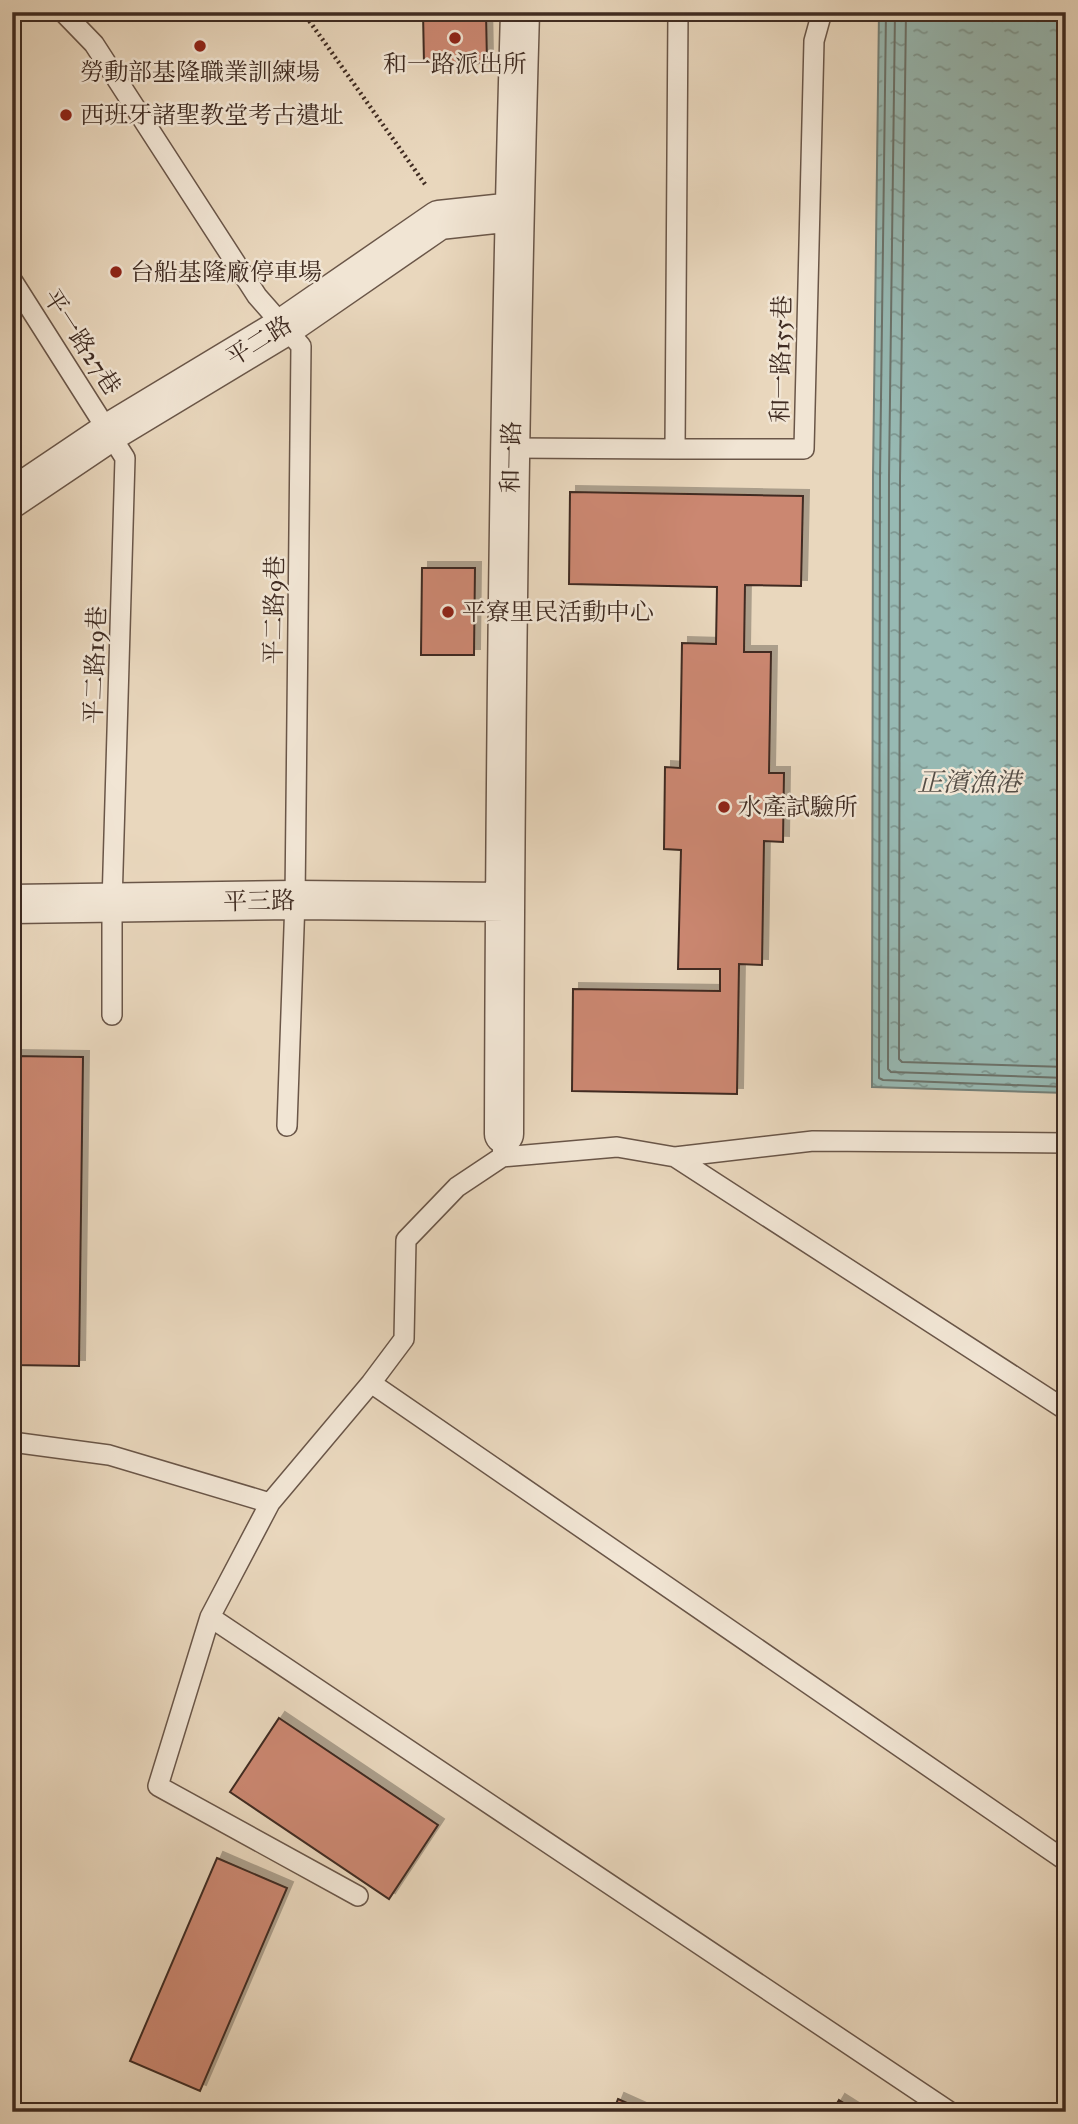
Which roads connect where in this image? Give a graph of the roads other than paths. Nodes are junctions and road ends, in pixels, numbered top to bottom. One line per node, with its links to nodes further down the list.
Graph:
1 (64, 12): 7 (lane, 平二路9巷)
2 (520, 12): 5 (street, 和一路)
3 (678, 12): 10 (lane)
4 (821, 12): 10 (lane, 和一路155巷)
5 (514, 212): 7 (street, 平二路); 9 (street, 和一路)
6 (12, 280): 8 (lane, 平一路27巷)
7 (284, 327): 8 (street, 平二路); 12 (lane, 平二路9巷)
8 (110, 432): 11 (street, 平二路); 15 (lane, 平二路19巷)
9 (512, 448): 10 (lane); 13 (street, 和一路)
10 (675, 449)
11 (12, 498)
12 (295, 900): 13 (street, 平三路); 15 (street, 平三路); 17 (lane, 平二路9巷)
13 (505, 902): 19 (street, 和一路)
14 (12, 904): 15 (street, 平三路)
15 (113, 904): 16 (lane, 平二路19巷)
16 (112, 1015)
17 (287, 1125)
18 (1066, 1143): 20 (lane)
19 (503, 1146): 20 (lane); 21 (lane)
20 (675, 1157): 22 (lane)
21 (371, 1383): 24 (lane); 26 (lane)
22 (1066, 1410)
23 (12, 1442): 24 (lane)
24 (270, 1503): 25 (lane)
25 (211, 1617): 27 (lane); 28 (lane)
26 (1066, 1861)
27 (358, 1896)
28 (950, 2112)

